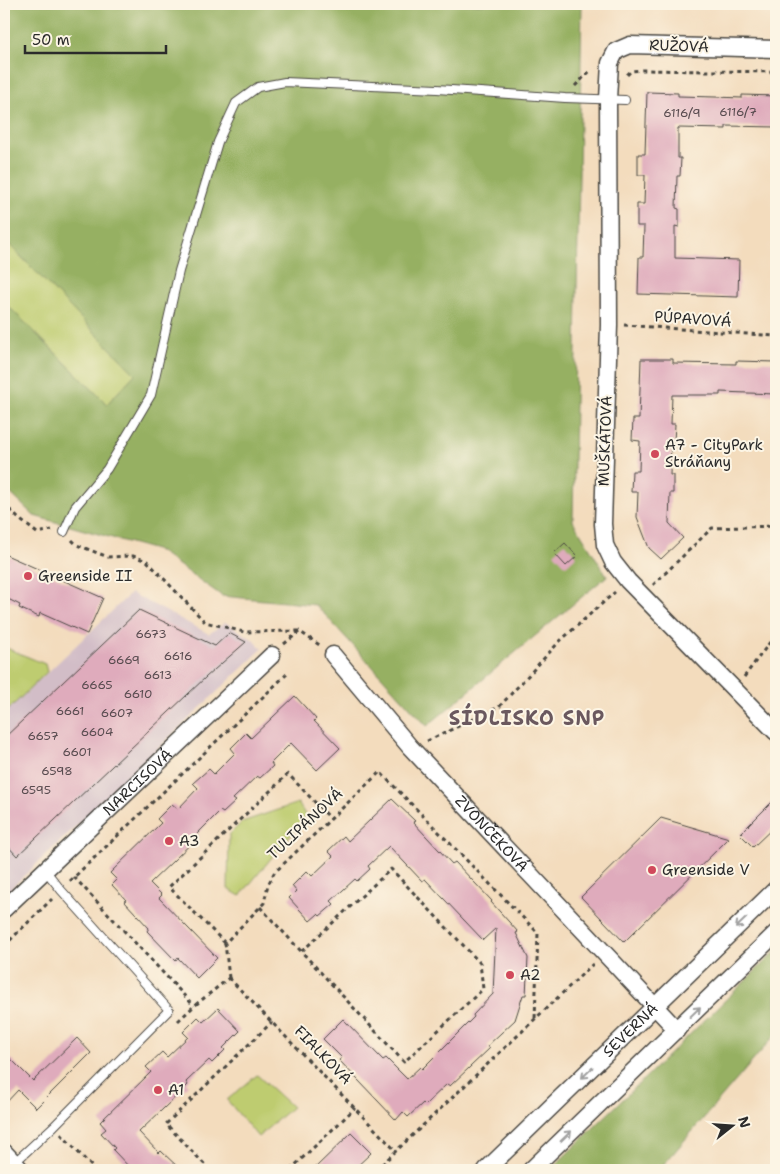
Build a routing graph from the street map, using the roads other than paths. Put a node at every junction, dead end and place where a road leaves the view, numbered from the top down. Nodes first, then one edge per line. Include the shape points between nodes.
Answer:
1 (776, 49) edge
2 (608, 82) joint
3 (608, 100) junction
4 (625, 100) road end
5 (64, 532) road end
6 (272, 655) dead end
7 (334, 655) road end
8 (776, 732) edge
9 (44, 870) junction
10 (776, 889) edge
11 (4, 910) edge
12 (776, 933) edge
13 (655, 1007) junction
14 (677, 1030) junction
15 (13, 1162) edge
16 (486, 1170) edge
17 (530, 1170) edge

1 - 2 street, RUŽOVÁ via 630,45 616,51 610,63
2 - 3 street, MUŠKÁTOVÁ
3 - 4 lane
3 - 5 lane via 285,82 258,87 236,103 218,142 178,271 152,395 107,469 75,507
3 - 8 street, MUŠKÁTOVÁ via 609,325 605,545 628,581
6 - 9 street, NARCISOVÁ
7 - 13 street, ZVONČEKOVÁ via 410,747
9 - 11 street, NARCISOVÁ
9 - 15 lane via 169,1010 54,1126
10 -> 13 street, SEVERNÁ
14 -> 12 street, SEVERNÁ
13 - 14 street, ZVONČEKOVÁ
13 -> 16 street, SEVERNÁ
17 -> 14 street, SEVERNÁ

